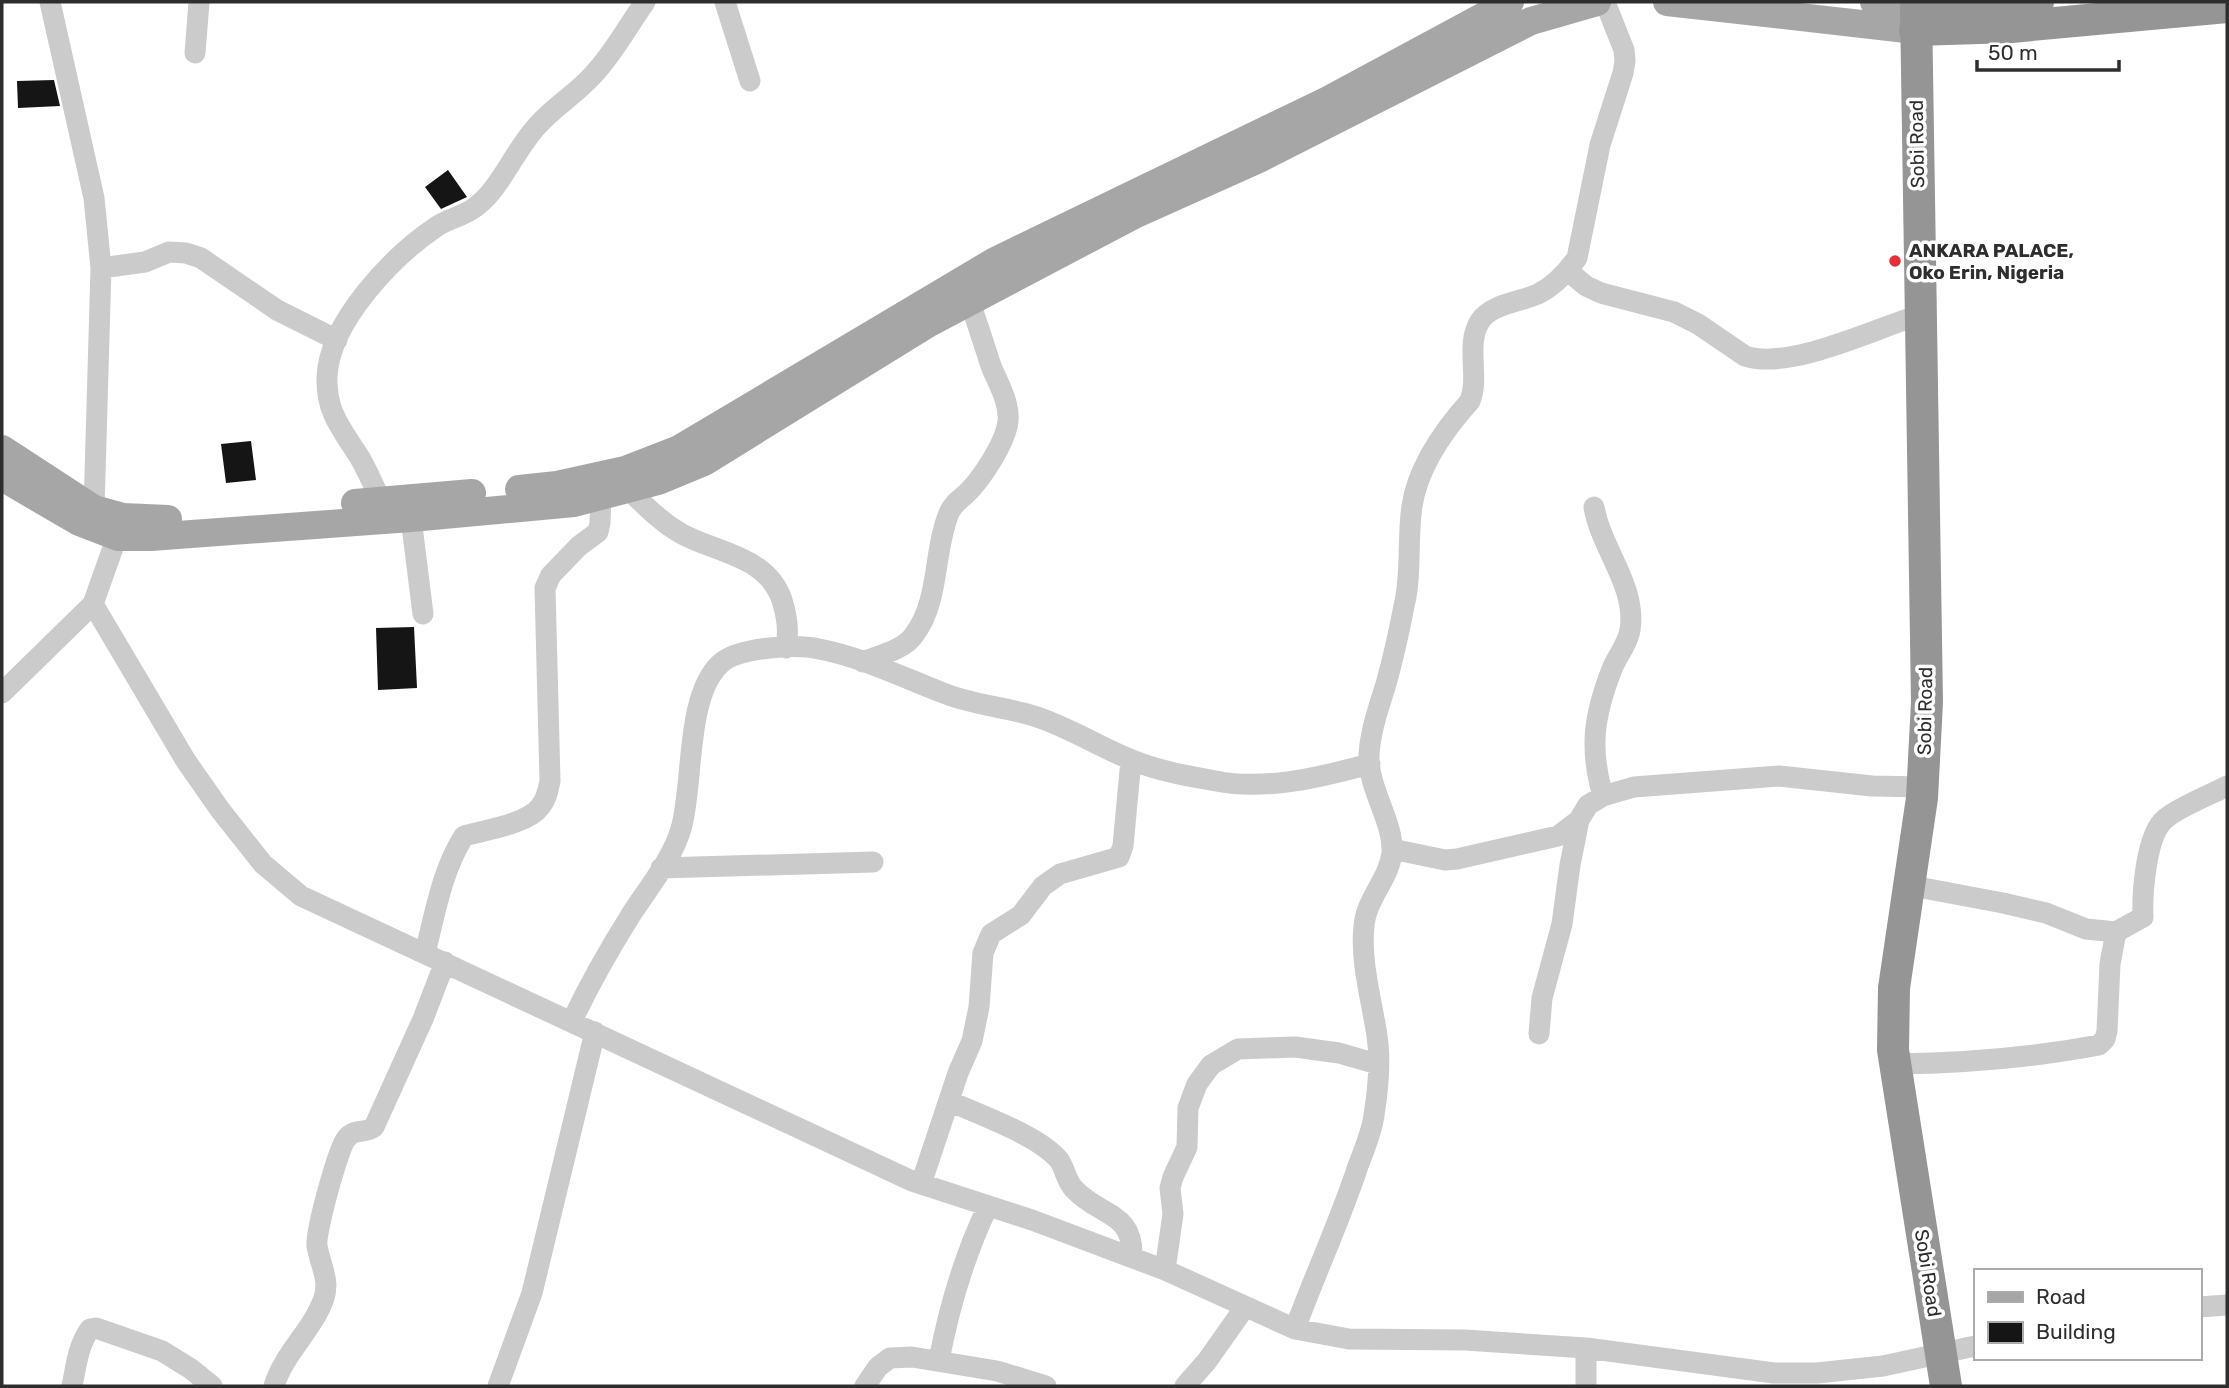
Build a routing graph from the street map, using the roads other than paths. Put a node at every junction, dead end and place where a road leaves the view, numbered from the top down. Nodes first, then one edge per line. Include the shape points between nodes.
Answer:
1 (50, 2) edge
2 (200, 2) edge
3 (645, 2) edge
4 (725, 2) edge
5 (1510, 2) edge
6 (1597, 2) edge
7 (1605, 2) edge
8 (1667, 2) edge
9 (1675, 2) edge
10 (1874, 2) edge
11 (2038, 2) edge
12 (2227, 7) edge
13 (1915, 18) junction
14 (195, 53) dead end
15 (750, 82) dead end
16 (101, 268) junction
17 (1568, 271) junction
18 (969, 300) junction
19 (1920, 315) junction
20 (337, 340) junction
21 (2, 449) edge
22 (2, 477) edge
23 (614, 492) junction
24 (381, 501) junction
25 (1594, 507) dead end
26 (94, 509) junction
27 (411, 518) junction
28 (120, 527) junction
29 (93, 604) junction
30 (423, 614) dead end
31 (786, 648) junction
32 (863, 662) junction
33 (2, 693) edge
34 (1131, 760) junction
35 (1370, 764) junction
36 (2227, 786) edge
37 (1923, 787) junction
38 (1603, 796) junction
39 (1579, 820) junction
40 (1392, 849) junction
41 (873, 862) dead end
42 (660, 868) junction
43 (1908, 885) junction
44 (2116, 932) junction
45 (425, 953) junction
46 (445, 962) junction
47 (572, 1021) junction
48 (596, 1032) junction
49 (1539, 1034) dead end
50 (1895, 1063) junction
51 (1377, 1064) junction
52 (949, 1101) junction
53 (921, 1184) junction
54 (988, 1206) junction
55 (1132, 1258) junction
56 (1165, 1270) junction
57 (2227, 1305) edge
58 (1245, 1307) junction
59 (2201, 1307) edge
60 (1295, 1329) junction
61 (1974, 1346) edge
62 (1586, 1348) junction
63 (1941, 1353) junction
64 (939, 1360) junction
65 (72, 1386) edge
66 (212, 1386) edge
67 (274, 1386) edge
68 (498, 1386) edge
69 (865, 1386) edge
70 (1046, 1386) edge
71 (1185, 1386) edge
72 (1586, 1386) edge
73 (1946, 1386) edge

1 - 16 street via 94,198
2 - 14 street
3 - 20 street via 594,74 538,124 479,205 413,243 380,276
4 - 15 street
5 - 24 main road via 1328,100 995,261 679,449 625,470 557,485
6 - 18 main road via 1531,21
7 - 17 street via 1625,61 1600,145 1577,258
8 - 9 main road
9 - 13 main road
10 - 13 main road
11 - 13 highway
12 - 13 highway via 2011,27
13 - 19 highway, Sobi Road
16 - 20 street via 186,253 201,258 277,310
16 - 26 street
17 - 19 street via 1601,293 1674,312 1752,358 1844,344
17 - 35 street via 1539,294 1486,314 1479,322 1470,401 1429,456 1417,484 1405,604 1372,730
18 - 23 main road via 704,462
18 - 32 street via 1006,402 1008,425 992,461 948,514 923,622 912,639
19 - 37 highway, Sobi Road via 1927,702
20 - 24 street via 327,377 333,417 360,457
21 - 26 main road
22 - 28 main road via 79,522
23 - 27 main road via 574,503
23 - 31 street via 683,534 763,570 778,588 786,614
23 - 45 street via 598,532 551,575 545,588 550,781 546,797 539,809 523,820 464,836 439,898
24 - 28 main road
25 - 38 street via 1597,526 1622,580 1631,620 1599,705 1593,738
26 - 28 main road
27 - 28 main road via 151,537
27 - 30 street
28 - 29 street
29 - 33 street
29 - 45 street via 186,761 263,864 301,896
31 - 32 street via 817,648
31 - 42 street via 727,659 709,680 701,697 681,831
32 - 34 street via 957,698 1034,716
34 - 35 street via 1218,782 1258,785
34 - 52 street via 1119,858 1060,874 1043,886 1021,915 986,942 972,1041
35 - 40 street
36 - 44 street via 2164,819 2150,850 2143,917
37 - 38 street via 1779,776 1634,788
37 - 43 highway, Sobi Road
38 - 39 street via 1588,805
39 - 40 street via 1558,836 1457,859
39 - 49 street via 1562,924 1542,998
40 - 51 street via 1391,862 1368,905 1363,925
41 - 42 street
42 - 47 street via 601,961
43 - 44 street via 2046,913 2086,929
43 - 50 highway, Sobi Road via 1894,988
44 - 50 street via 2107,1031 2099,1045 1984,1061
45 - 46 street
46 - 47 street
46 - 67 street via 381,1115 370,1130 352,1133 344,1140 316,1244 325,1272 325,1294
47 - 48 street
48 - 53 street
48 - 68 street via 533,1293
50 - 63 highway, Sobi Road
51 - 56 street via 1295,1047 1238,1049 1211,1065 1188,1108 1187,1147 1170,1188 1173,1214
51 - 60 street via 1374,1119
52 - 53 street
52 - 55 street via 1051,1152 1073,1188 1124,1224 1131,1235
53 - 54 street
54 - 55 street
54 - 64 street via 974,1235
55 - 56 street
56 - 58 street
57 - 59 street
58 - 60 street
58 - 71 street
60 - 62 street via 1349,1339
61 - 63 street
62 - 63 street via 1785,1373 1883,1366
62 - 72 street
63 - 73 highway, Sobi Road
64 - 69 street via 890,1358
64 - 70 street
65 - 66 street via 86,1334 96,1328 162,1350

